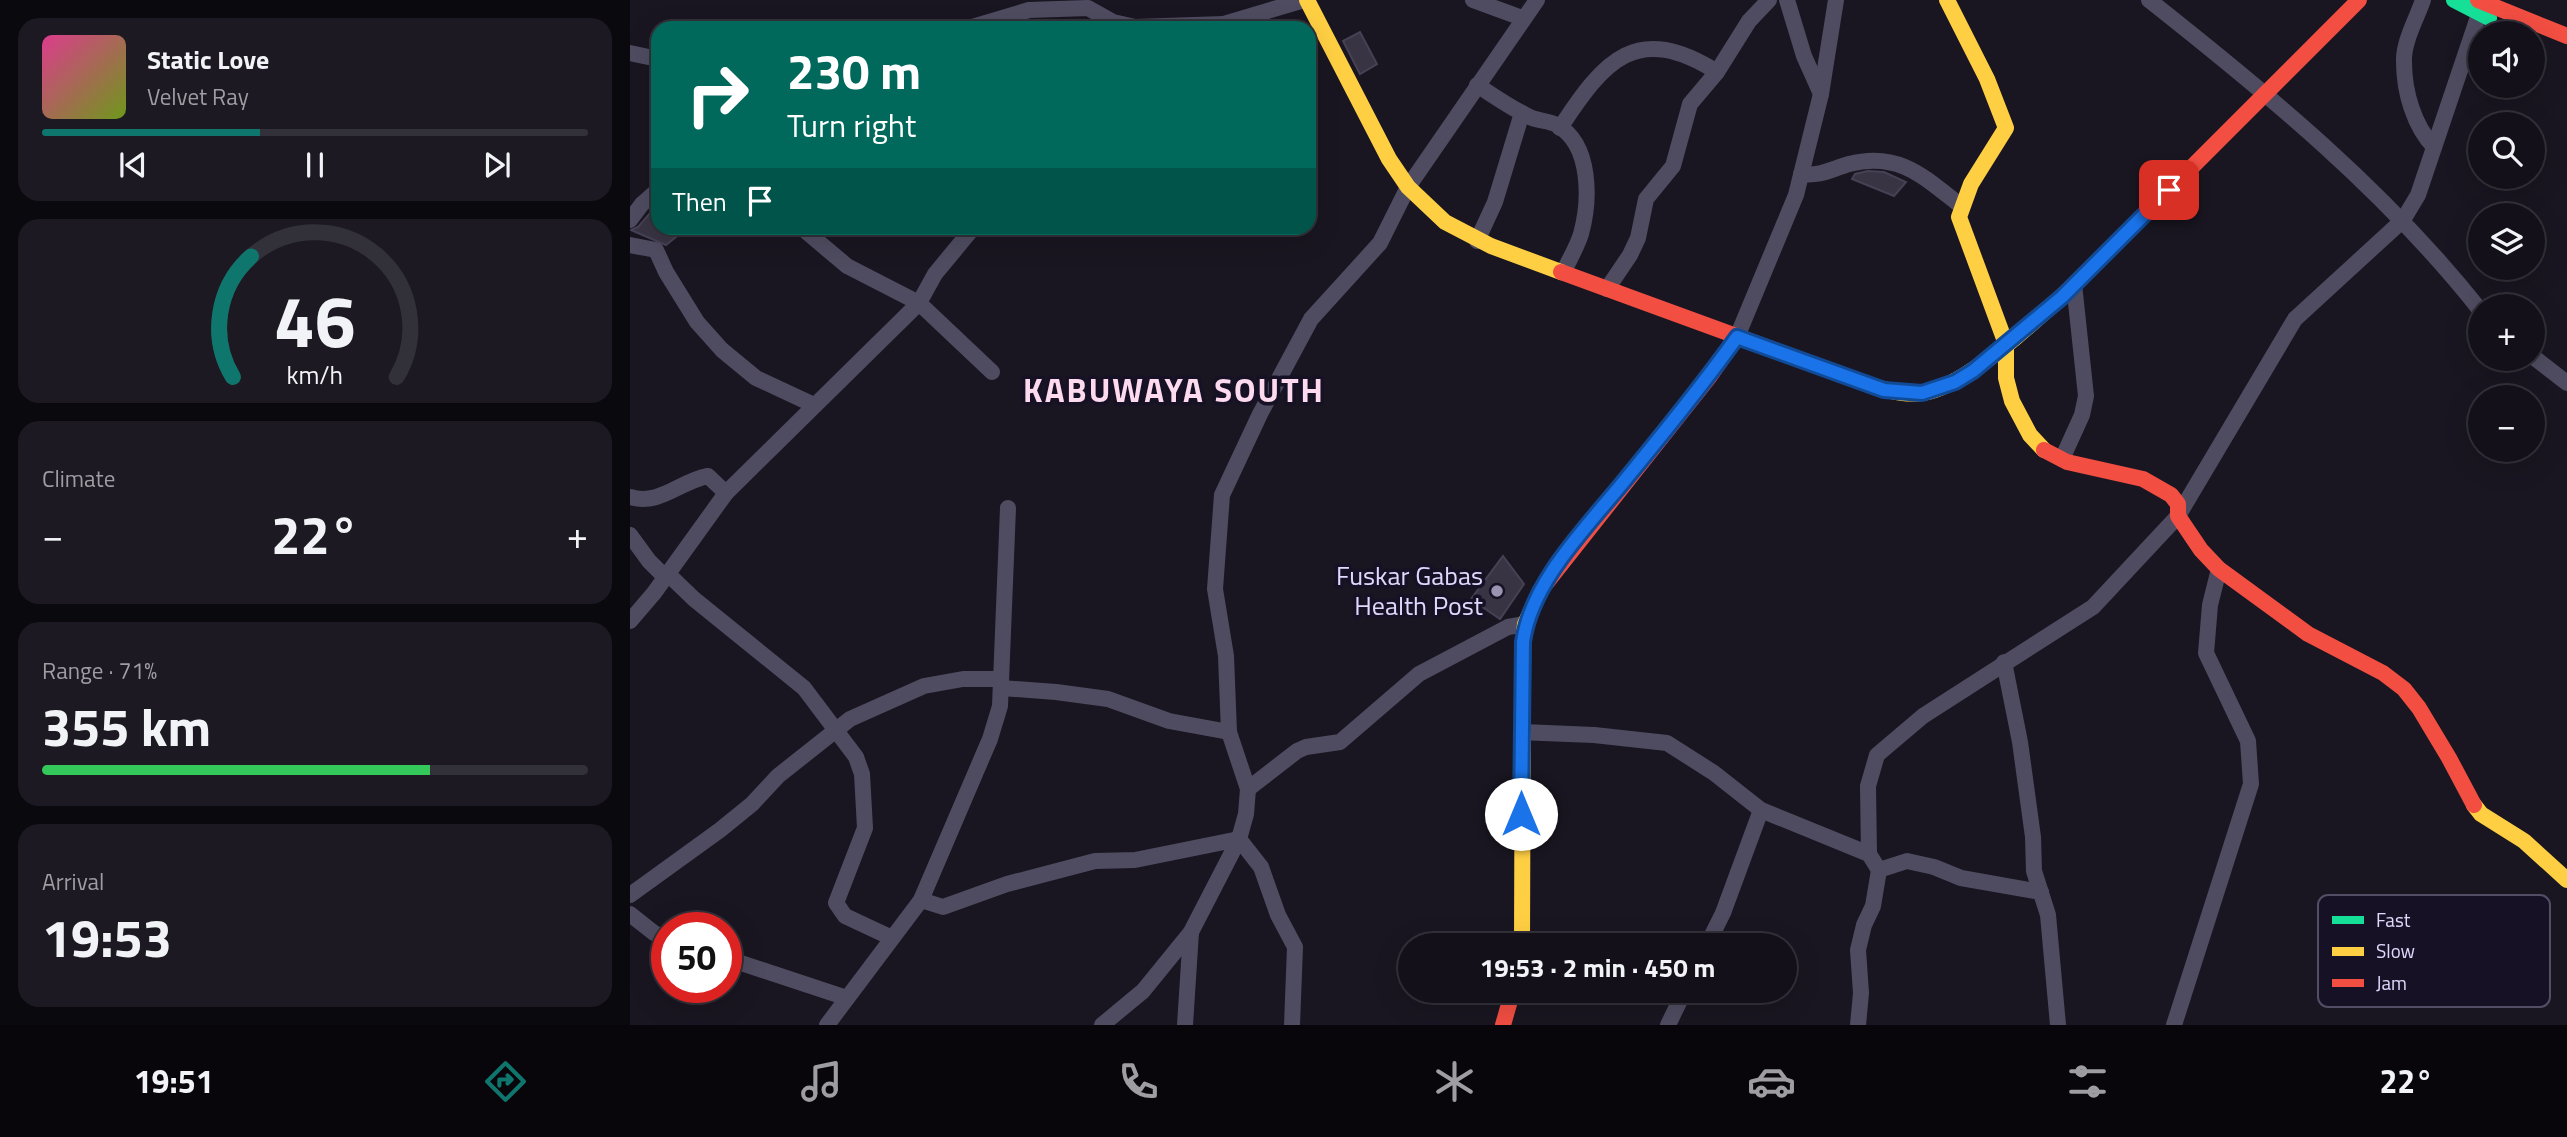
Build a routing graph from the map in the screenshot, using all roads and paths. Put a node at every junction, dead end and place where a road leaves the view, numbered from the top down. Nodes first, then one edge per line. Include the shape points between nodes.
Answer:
1 (1015, 0) edge
2 (1305, 0) edge
3 (1473, 0) edge
4 (1536, 0) edge
5 (1769, 0) edge
6 (1787, 0) edge
7 (1836, 0) edge
8 (1947, 0) edge
9 (2149, 0) edge
10 (2359, 0) edge
11 (2423, 0) edge
12 (2454, 0) edge
13 (1088, 4) edge
14 (2479, 7) edge
15 (1030, 10) junction
16 (1522, 18) junction
17 (993, 21) edge
18 (1112, 21) edge
19 (1238, 21) edge
20 (2505, 21) edge
21 (2567, 36) edge
22 (2545, 40) edge
23 (2567, 49) edge
24 (630, 53) edge
25 (651, 58) edge
26 (1717, 72) junction
27 (1476, 85) junction
28 (1821, 94) junction
29 (2264, 94) junction
30 (1522, 113) junction
31 (1560, 128) junction
32 (2434, 148) junction
33 (1801, 174) junction
34 (1408, 187) junction
35 (651, 196) edge
36 (1961, 206) junction
37 (630, 220) edge
38 (2403, 220) junction
39 (810, 235) edge
40 (967, 235) edge
41 (1477, 240) junction
42 (630, 246) edge
43 (1563, 273) junction
44 (2074, 284) junction
45 (1606, 289) junction
46 (2468, 296) edge
47 (919, 303) junction
48 (1737, 337) junction
49 (2006, 344) junction
50 (2545, 366) edge
51 (992, 372) dead end
52 (2567, 383) edge
53 (814, 405) junction
54 (2062, 459) junction
55 (726, 493) junction
56 (630, 497) edge
57 (1008, 508) dead end
58 (2178, 516) junction
59 (630, 535) edge
60 (2219, 569) junction
61 (666, 576) junction
62 (630, 621) edge
63 (1525, 624) junction
64 (2004, 662) junction
65 (1001, 684) junction
66 (837, 730) junction
67 (1229, 732) junction
68 (1521, 732) junction
69 (1248, 789) junction
70 (1761, 810) junction
71 (1239, 839) junction
72 (1869, 854) junction
73 (1879, 870) junction
74 (2567, 880) edge
75 (2041, 892) junction
76 (630, 895) edge
77 (922, 900) junction
78 (630, 914) edge
79 (651, 931) edge
80 (1191, 932) junction
81 (1522, 933) edge
82 (1713, 933) edge
83 (892, 939) junction
84 (742, 963) edge
85 (847, 998) junction
86 (1509, 1003) edge
87 (1679, 1003) edge
88 (827, 1025) edge
89 (1102, 1025) edge
90 (1185, 1025) edge
91 (1292, 1025) edge
92 (1503, 1025) edge
93 (1668, 1025) edge
94 (1858, 1025) edge
95 (2058, 1025) edge
96 (2174, 1025) edge

1 - 15 street
2 - 19 street
2 - 34 main road
3 - 16 street
4 - 16 street
5 - 26 street via 1749,21
6 - 28 street
7 - 28 street
8 - 36 main road via 1979,60 2007,128
9 - 29 street
10 - 29 main road
11 - 32 street via 2403,61 2414,118
12 - 14 main road
13 - 15 street
13 - 18 street
14 - 20 main road
14 - 21 main road
14 - 32 street
15 - 17 street
16 - 27 street
22 - 23 main road
24 - 25 street
26 - 31 street via 1681,51 1635,49 1601,71
26 - 45 street via 1690,104 1673,166 1646,199 1638,238
27 - 30 street
27 - 34 street
28 - 33 street
29 - 38 street
29 - 44 main road
30 - 31 street
30 - 41 street via 1495,202
31 - 43 street via 1579,152 1586,179 1580,236
32 - 38 street via 2418,195
33 - 36 street via 1819,176 1873,159 1900,163
33 - 48 street
34 - 41 main road via 1436,214
34 - 67 street via 1380,243 1311,319 1222,495 1215,589 1226,656
35 - 37 street
36 - 49 main road via 1959,216
38 - 46 street
38 - 58 street via 2295,320
39 - 47 street via 848,266
40 - 47 street
41 - 43 main road
42 - 53 street via 654,248 697,322 744,369
43 - 45 main road
44 - 49 main road
44 - 54 street via 2085,396 2082,415
45 - 48 main road
47 - 51 street
47 - 53 street
48 - 49 main road via 1906,394 1955,382
48 - 63 main road via 1543,584
49 - 54 main road via 2006,378 2020,420 2047,453
50 - 52 street
53 - 55 street
54 - 58 main road via 2143,479 2171,495 2178,504
55 - 56 street via 708,476 664,496
55 - 61 street
57 - 65 street
58 - 60 main road
58 - 64 street via 2093,607
59 - 61 street
60 - 74 main road via 2308,634 2404,689 2481,814 2524,841
60 - 96 street via 2206,653 2248,741 2251,784
61 - 62 street
61 - 66 street via 804,688
63 - 68 main road
63 - 69 street via 1508,627 1419,674 1340,742 1297,751
64 - 72 street via 1923,716 1877,755 1866,805
64 - 75 street via 2020,742 2034,871
65 - 66 street via 962,679 924,685 850,719
65 - 67 street via 1108,699 1169,721
65 - 77 street via 990,740
66 - 76 street via 720,830
66 - 83 street via 862,774 865,828 836,903 845,916
67 - 69 street
68 - 70 street via 1667,743
68 - 81 main road
69 - 71 street
70 - 72 street
70 - 82 street
71 - 77 street via 1135,860 1068,867 943,907
71 - 80 street
71 - 91 street via 1261,867 1295,947
72 - 73 street
73 - 75 street via 1907,861 1961,878
73 - 94 street via 1858,950
75 - 95 street via 2048,915
77 - 83 street
78 - 79 street
80 - 89 street via 1143,991
80 - 90 street
83 - 85 street
84 - 85 street
85 - 88 street
86 - 92 main road
87 - 93 street

